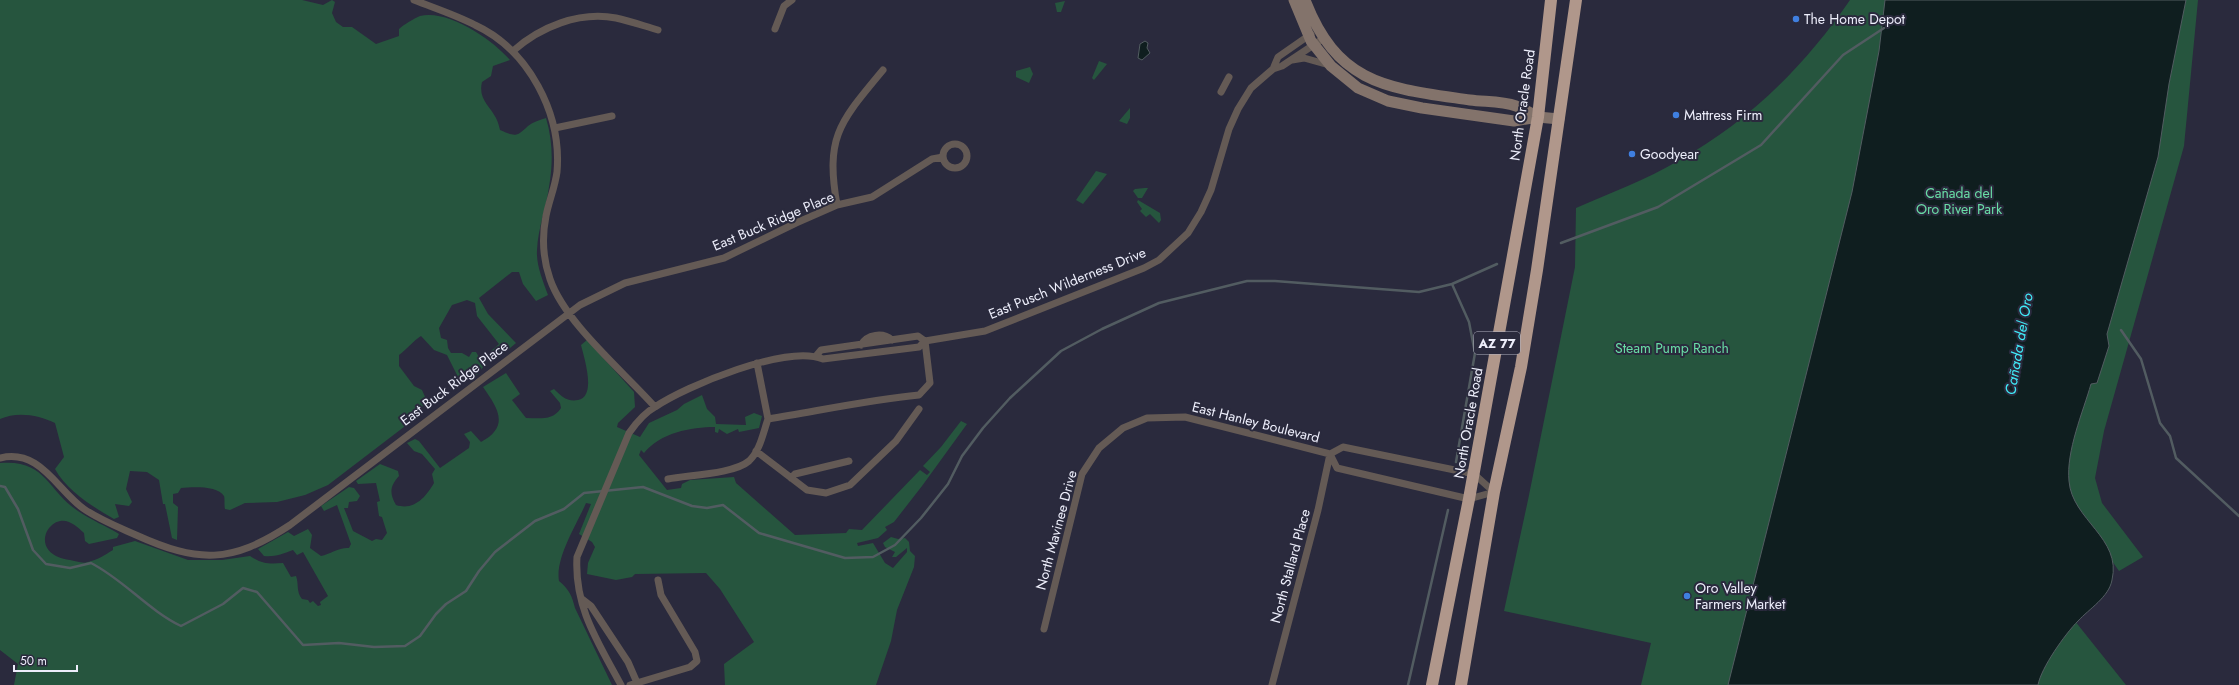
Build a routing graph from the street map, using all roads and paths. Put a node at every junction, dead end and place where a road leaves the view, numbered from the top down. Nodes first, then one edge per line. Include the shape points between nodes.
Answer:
1 (414, 0) edge
2 (792, 0) edge
3 (1294, 0) edge
4 (1305, 0) edge
5 (1551, 0) edge
6 (1576, 0) edge
7 (775, 29) dead end
8 (658, 30) dead end
9 (1316, 37) junction
10 (513, 51) junction
11 (1290, 60) junction
12 (1331, 66) junction
13 (1273, 68) junction
14 (883, 70) dead end
15 (1229, 78) dead end
16 (1221, 92) dead end
17 (612, 116) dead end
18 (1538, 117) junction
19 (1559, 119) junction
20 (555, 128) junction
21 (943, 157) dead end
22 (837, 205) junction
23 (569, 313) junction
24 (925, 341) junction
25 (816, 356) junction
26 (757, 363) junction
27 (654, 407) junction
28 (919, 409) dead end
29 (768, 419) junction
30 (1123, 428) joint
31 (756, 451) junction
32 (1330, 454) junction
33 (0, 458) edge
34 (849, 461) dead end
35 (1474, 474) junction
36 (668, 478) dead end
37 (791, 478) junction
38 (1494, 492) junction
39 (1470, 499) junction
40 (658, 580) dead end
41 (582, 600) junction
42 (1044, 629) dead end
43 (635, 684) edge
44 (621, 685) edge
45 (1272, 685) edge
46 (1432, 685) edge
47 (1461, 685) edge

1 - 10 street via 476,25
2 - 7 street via 784,6
3 - 9 street
4 - 9 street
5 - 18 highway, North Oracle Road / AZ 77
6 - 19 highway, AZ 77
8 - 10 street via 616,18 575,20 540,31
9 - 11 street, East Pusch Wilderness Drive
9 - 12 street
9 - 13 street, East Pusch Wilderness Drive via 1278,56
9 - 18 street via 1341,60 1364,76 1390,87 1515,106
10 - 20 street via 532,75
11 - 12 street, East Pusch Wilderness Drive via 1304,58
11 - 13 street, East Pusch Wilderness Drive
12 - 18 street via 1358,88 1388,101 1514,121
13 - 24 street, East Pusch Wilderness Drive via 1251,88 1238,109 1201,212 1188,233 1159,260 985,331
14 - 22 street via 847,116 836,138 832,156 832,176
15 - 16 street
17 - 20 street
18 - 19 street
18 - 35 highway, North Oracle Road / AZ 77
19 - 38 highway, AZ 77 via 1521,367
20 - 23 street via 557,172 546,216 544,245 550,279
21 - 22 street, East Buck Ridge Place via 932,159 872,197
22 - 23 street, East Buck Ridge Place via 724,258 625,283
23 - 27 street
23 - 33 street, East Buck Ridge Place via 290,525 274,536 233,553 188,554 160,546 108,523 84,509 39,465 15,457
24 - 25 street, East Pusch Wilderness Drive via 919,347 823,359
24 - 25 street, East Pusch Wilderness Drive via 918,336 822,350
24 - 29 street via 930,383 919,394
25 - 26 street, East Pusch Wilderness Drive
26 - 27 street, East Pusch Wilderness Drive via 707,380
26 - 29 street
27 - 41 street, East Pusch Wilderness Drive via 630,433 583,539 577,557 576,575
28 - 37 street via 896,441 850,486 826,493 807,490
29 - 31 street
30 - 32 street, East Hanley Boulevard via 1147,418 1185,417
30 - 42 street, North Mavinee Drive via 1099,448 1082,474
31 - 36 street via 748,461 730,469
31 - 37 street
32 - 35 street, East Hanley Boulevard via 1343,447
32 - 39 street via 1337,468
32 - 45 street, North Stallard Place
34 - 37 street via 795,474
35 - 38 street
35 - 39 highway, North Oracle Road / AZ 77
38 - 39 street
38 - 47 highway, AZ 77
39 - 46 highway, North Oracle Road / AZ 77
40 - 43 street via 661,595 695,652 697,661 690,667
41 - 43 street via 591,606 628,662
41 - 44 street, East Pusch Wilderness Drive via 583,610

